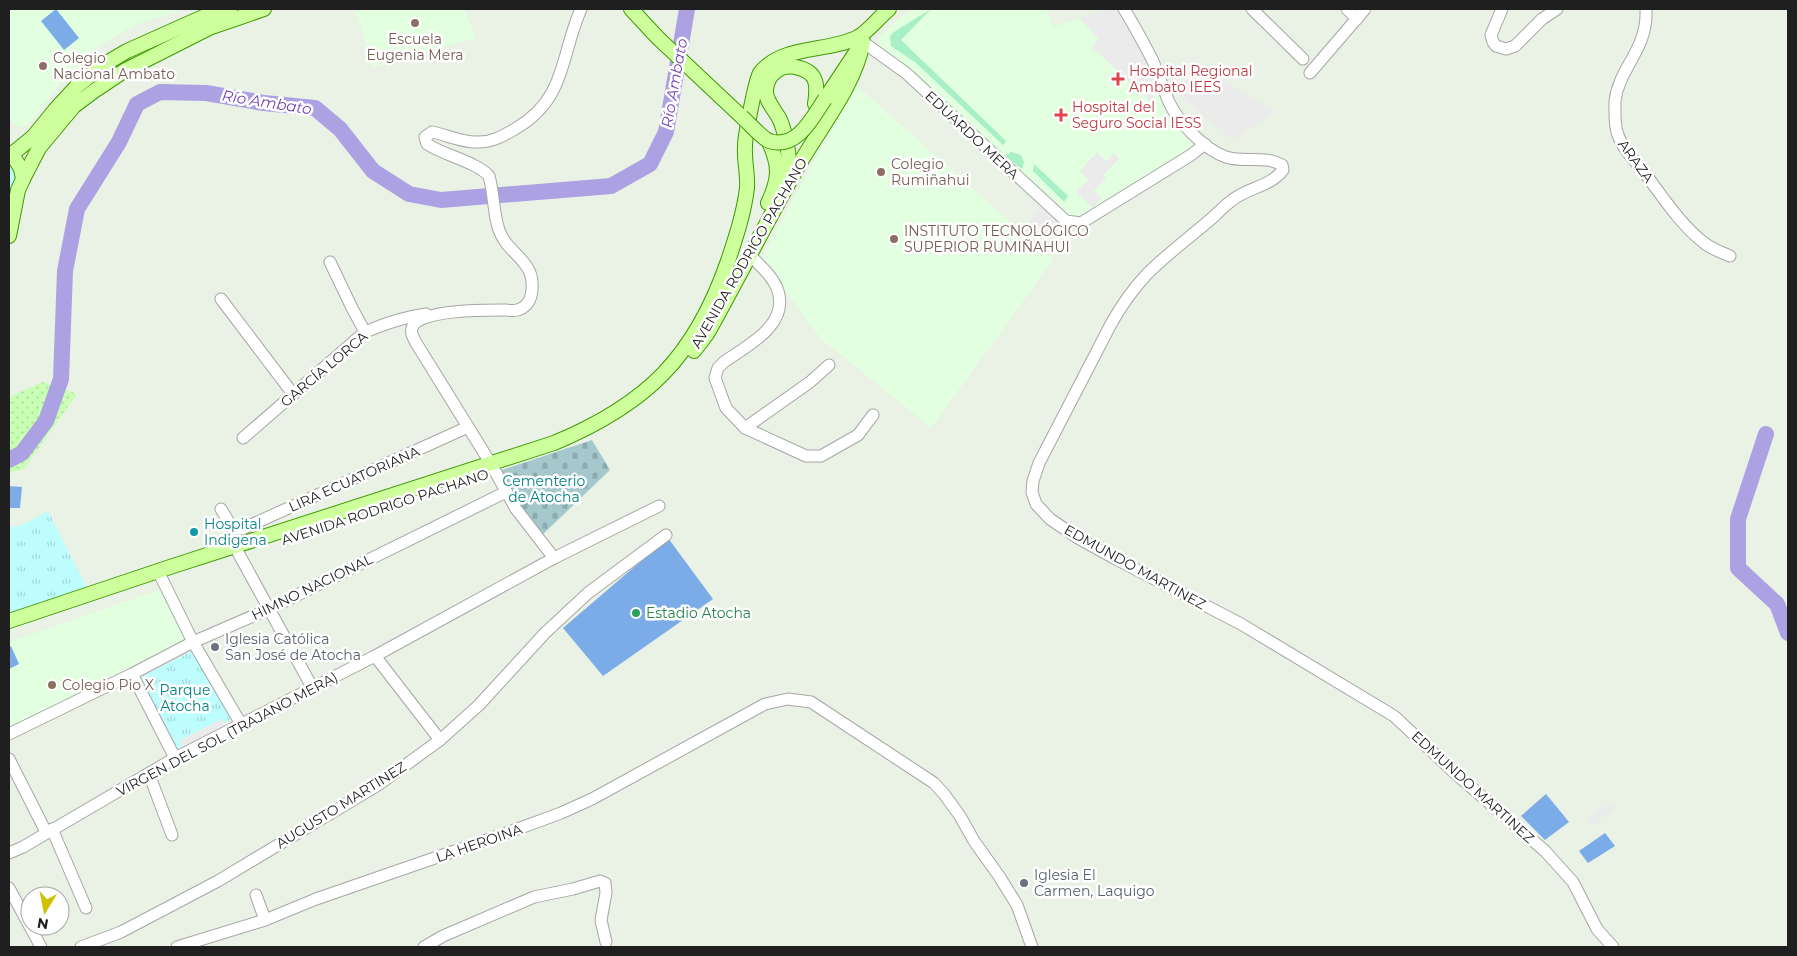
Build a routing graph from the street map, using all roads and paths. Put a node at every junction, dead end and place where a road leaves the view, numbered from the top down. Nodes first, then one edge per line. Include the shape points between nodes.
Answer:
1 (230, 9) edge
2 (264, 9) edge
3 (581, 9) edge
4 (631, 9) edge
5 (889, 9) edge
6 (899, 9) edge
7 (1124, 9) edge
8 (1252, 9) edge
9 (1347, 9) edge
10 (1366, 9) edge
11 (1502, 9) edge
12 (1557, 9) edge
13 (1646, 9) edge
14 (204, 18) edge
15 (1357, 19) junction
16 (861, 39) junction
17 (1303, 59) dead end
18 (1310, 73) dead end
19 (820, 102) junction
20 (742, 117) junction
21 (768, 140) junction
22 (1205, 144) junction
23 (10, 154) edge
24 (17, 188) edge
25 (784, 190) junction
26 (9, 236) edge
27 (750, 255) junction
28 (1730, 256) dead end
29 (330, 262) dead end
30 (720, 284) junction
31 (221, 299) dead end
32 (443, 312) junction
33 (365, 332) junction
34 (829, 365) dead end
35 (293, 394) junction
36 (872, 415) dead end
37 (468, 427) junction
38 (745, 428) junction
39 (243, 438) dead end
40 (493, 468) junction
41 (506, 492) junction
42 (659, 506) dead end
43 (221, 509) dead end
44 (666, 535) dead end
45 (237, 550) junction
46 (554, 558) junction
47 (159, 574) junction
48 (270, 609) junction
49 (9, 621) edge
50 (9, 631) edge
51 (193, 642) junction
52 (375, 656) junction
53 (132, 674) junction
54 (312, 687) junction
55 (241, 724) junction
56 (9, 734) edge
57 (440, 740) junction
58 (175, 758) junction
59 (9, 759) edge
60 (149, 774) junction
61 (49, 830) junction
62 (172, 836) dead end
63 (9, 852) edge
64 (9, 888) edge
65 (256, 895) dead end
66 (86, 908) dead end
67 (265, 920) junction
68 (606, 942) dead end
69 (41, 947) edge
70 (81, 947) edge
71 (177, 947) edge
72 (424, 947) edge
73 (1032, 947) edge
74 (1612, 947) edge

1 - 14 main road
2 - 14 main road
3 - 32 street via 558,83 539,112 493,140 461,140 432,132 425,137 433,148 486,172 502,237 528,268 532,283 531,297 526,305 514,311
4 - 20 main road
5 - 16 main road
6 - 16 main road
7 - 22 street, EDMUNDO MARTINEZ via 1151,58 1169,103 1188,129
8 - 17 street
9 - 15 street
10 - 15 street
11 - 12 street via 1491,35 1496,46 1506,50 1515,46
13 - 28 street, ARAZA via 1646,29 1615,101 1617,135 1690,230 1707,245
14 - 23 main road via 127,51 105,64 77,86 33,137
14 - 24 main road via 74,106 39,148
15 - 18 street
16 - 19 main road via 834,72
16 - 22 street, EDUARDO MERA via 906,74 1066,221 1081,223
16 - 25 main road, AVENIDA RODRIGO PACHANO via 860,57 852,77
16 - 30 main road via 784,56 768,64 759,74 744,144 747,187 738,231
19 - 20 main road, bridge via 796,131 784,137 770,136
19 - 21 main road, bridge via 799,134 782,143
19 - 25 main road via 817,82 802,68 777,69 769,78 766,91 779,119 789,162
20 - 21 main road, bridge
21 - 30 main road via 779,171 775,189
22 - 74 street, EDMUNDO MARTINEZ via 1225,157 1276,161 1282,164 1283,170 1272,182 1231,200 1152,269 1124,302 1039,463 1032,492 1036,504 1050,520 1078,538 1241,624 1394,716 1545,850 1573,882 1597,929
23 - 24 main road via 21,169
24 - 26 main road
25 - 27 main road, AVENIDA RODRIGO PACHANO
27 - 38 street via 771,278 778,290 780,305 766,332 724,362 715,378 726,408
27 - 40 main road, AVENIDA RODRIGO PACHANO via 707,334 688,360 645,402 597,432 572,443
29 - 33 street
30 - 40 main road, AVENIDA RODRIGO PACHANO via 692,338 677,359 636,398 597,424
31 - 35 street
32 - 33 street, GARCÍA LORCA via 406,317
32 - 37 street via 415,323 412,333
33 - 35 street, GARCÍA LORCA
34 - 38 street
35 - 39 street, GARCÍA LORCA
36 - 38 street via 858,435 821,456 806,456
37 - 40 street
37 - 43 street, LIRA ECUATORIANA via 242,530 233,529
40 - 41 street
40 - 45 main road, AVENIDA RODRIGO PACHANO
41 - 46 street
41 - 48 street, HIMNO NACIONAL
42 - 46 street, VIRGEN DEL SOL (TRAJANO MERA)
44 - 57 street, AUGUSTO MARTINEZ via 588,593 545,633 479,705
45 - 47 main road, AVENIDA RODRIGO PACHANO
45 - 48 street
46 - 52 street, VIRGEN DEL SOL (TRAJANO MERA)
47 - 49 main road, AVENIDA RODRIGO PACHANO
47 - 50 main road, AVENIDA RODRIGO PACHANO
47 - 51 street
48 - 51 street, HIMNO NACIONAL
48 - 54 street
51 - 53 street, HIMNO NACIONAL
51 - 55 street
52 - 54 street, VIRGEN DEL SOL (TRAJANO MERA)
52 - 57 street
53 - 56 street, HIMNO NACIONAL
53 - 58 street
54 - 55 street, VIRGEN DEL SOL (TRAJANO MERA)
55 - 58 street, VIRGEN DEL SOL (TRAJANO MERA)
57 - 70 street, AUGUSTO MARTINEZ via 378,785 218,881 121,932
58 - 60 street, VIRGEN DEL SOL (TRAJANO MERA)
59 - 61 street
60 - 61 street, VIRGEN DEL SOL (TRAJANO MERA)
60 - 62 street
61 - 63 street, VIRGEN DEL SOL (TRAJANO MERA)
61 - 66 street
64 - 69 street
65 - 67 street
67 - 71 street, LA HEROINA
67 - 73 street, LA HEROINA via 592,800 765,704 788,699 811,702 934,783 960,816 1017,905
68 - 72 street via 600,920 606,892 605,884 600,881 534,897 442,936

